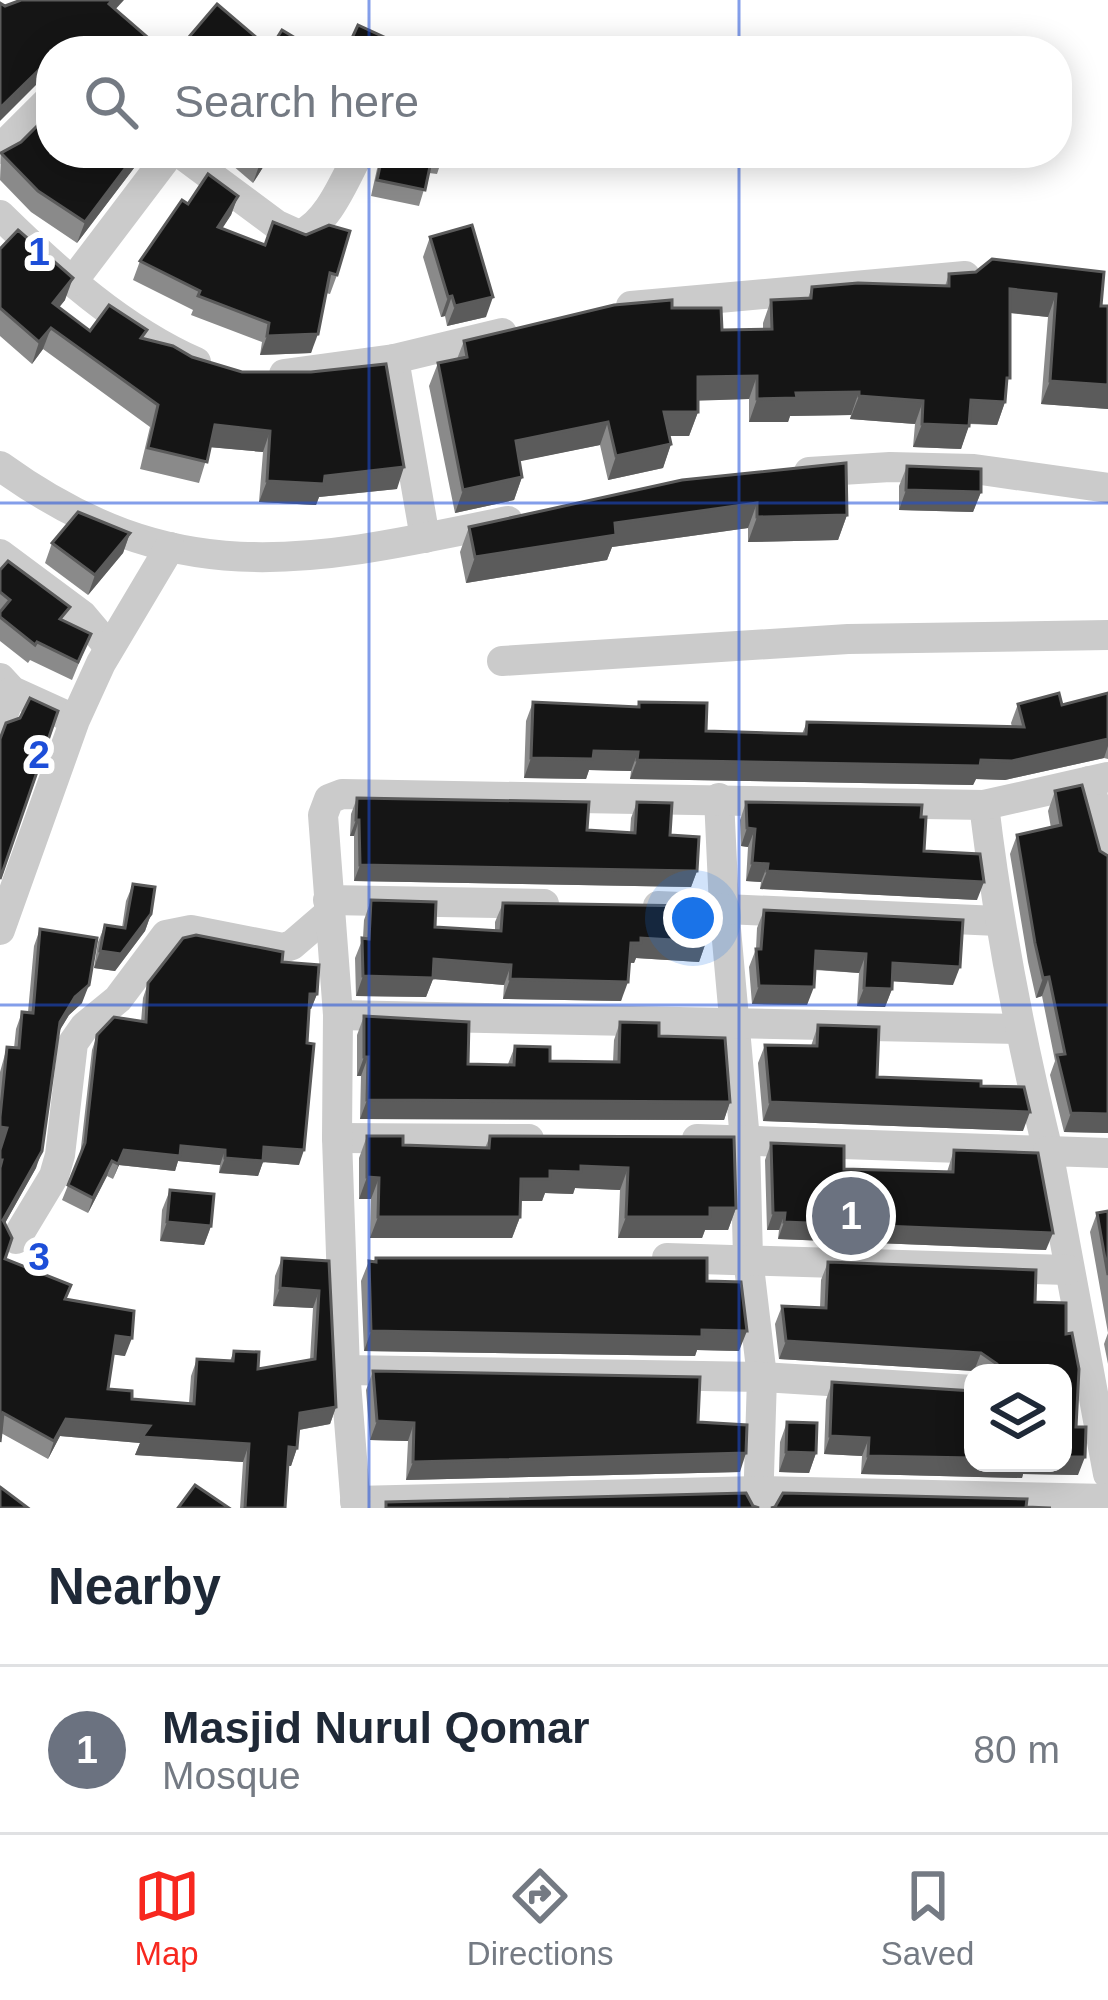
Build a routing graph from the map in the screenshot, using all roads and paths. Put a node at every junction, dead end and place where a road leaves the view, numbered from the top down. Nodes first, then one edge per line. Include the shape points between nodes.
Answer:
1 (36, 113) edge
2 (0, 149) edge
3 (158, 168) edge
4 (200, 168) edge
5 (351, 168) edge
6 (0, 215) edge
7 (965, 276) edge
8 (73, 280) junction
9 (602, 309) edge
10 (532, 326) edge
11 (394, 359) junction
12 (223, 370) edge
13 (260, 374) edge
14 (0, 466) edge
15 (786, 474) edge
16 (1108, 488) edge
17 (540, 514) edge
18 (425, 538) junction
19 (170, 548) junction
20 (0, 554) edge
21 (1108, 634) edge
22 (109, 647) junction
23 (502, 662) dead end
24 (6, 684) edge
25 (75, 720) junction
26 (0, 723) edge
27 (1098, 779) edge
28 (719, 797) junction
29 (984, 805) junction
30 (1108, 858) edge
31 (584, 905) edge
32 (630, 906) edge
33 (328, 907) junction
34 (724, 907) junction
35 (998, 921) junction
36 (0, 930) edge
37 (338, 1015) junction
38 (733, 1025) junction
39 (1018, 1029) junction
40 (337, 1138) junction
41 (564, 1139) edge
42 (677, 1139) edge
43 (745, 1139) junction
44 (1048, 1151) junction
45 (1108, 1153) edge
46 (16, 1239) edge
47 (629, 1258) edge
48 (748, 1258) junction
49 (1068, 1270) junction
50 (345, 1370) junction
51 (762, 1377) junction
52 (964, 1389) edge
53 (1077, 1396) edge
54 (1108, 1474) edge
55 (1108, 1499) edge
56 (758, 1500) edge
57 (355, 1505) edge

1 - 2 street
3 - 8 street
4 - 5 street via 299,235
6 - 8 street
7 - 9 street
8 - 12 street via 129,323
10 - 11 street
11 - 13 street
11 - 18 street
14 - 19 street via 102,526
15 - 16 street via 974,469
17 - 18 street
18 - 19 street via 270,560
19 - 22 street
20 - 22 street via 82,615
21 - 23 street via 848,639
22 - 25 street
24 - 25 street
24 - 26 street
25 - 36 street
27 - 29 street
27 - 30 street
28 - 29 street
28 - 33 street via 342,794 324,806
28 - 34 street
29 - 35 street
31 - 33 street
32 - 34 street
33 - 37 street
33 - 46 street via 283,948 191,930 166,935 73,1043 61,1155
34 - 35 street
34 - 38 street
35 - 39 street
37 - 38 street
37 - 40 street
38 - 39 street
38 - 43 street
39 - 44 street
40 - 41 street
40 - 50 street via 355,1258
42 - 43 street
43 - 44 street
43 - 48 street
44 - 45 street
44 - 49 street
47 - 48 street
48 - 49 street
48 - 51 street
49 - 53 street
50 - 51 street
50 - 57 street
51 - 52 street
51 - 56 street
53 - 54 street
55 - 56 street
56 - 57 street

